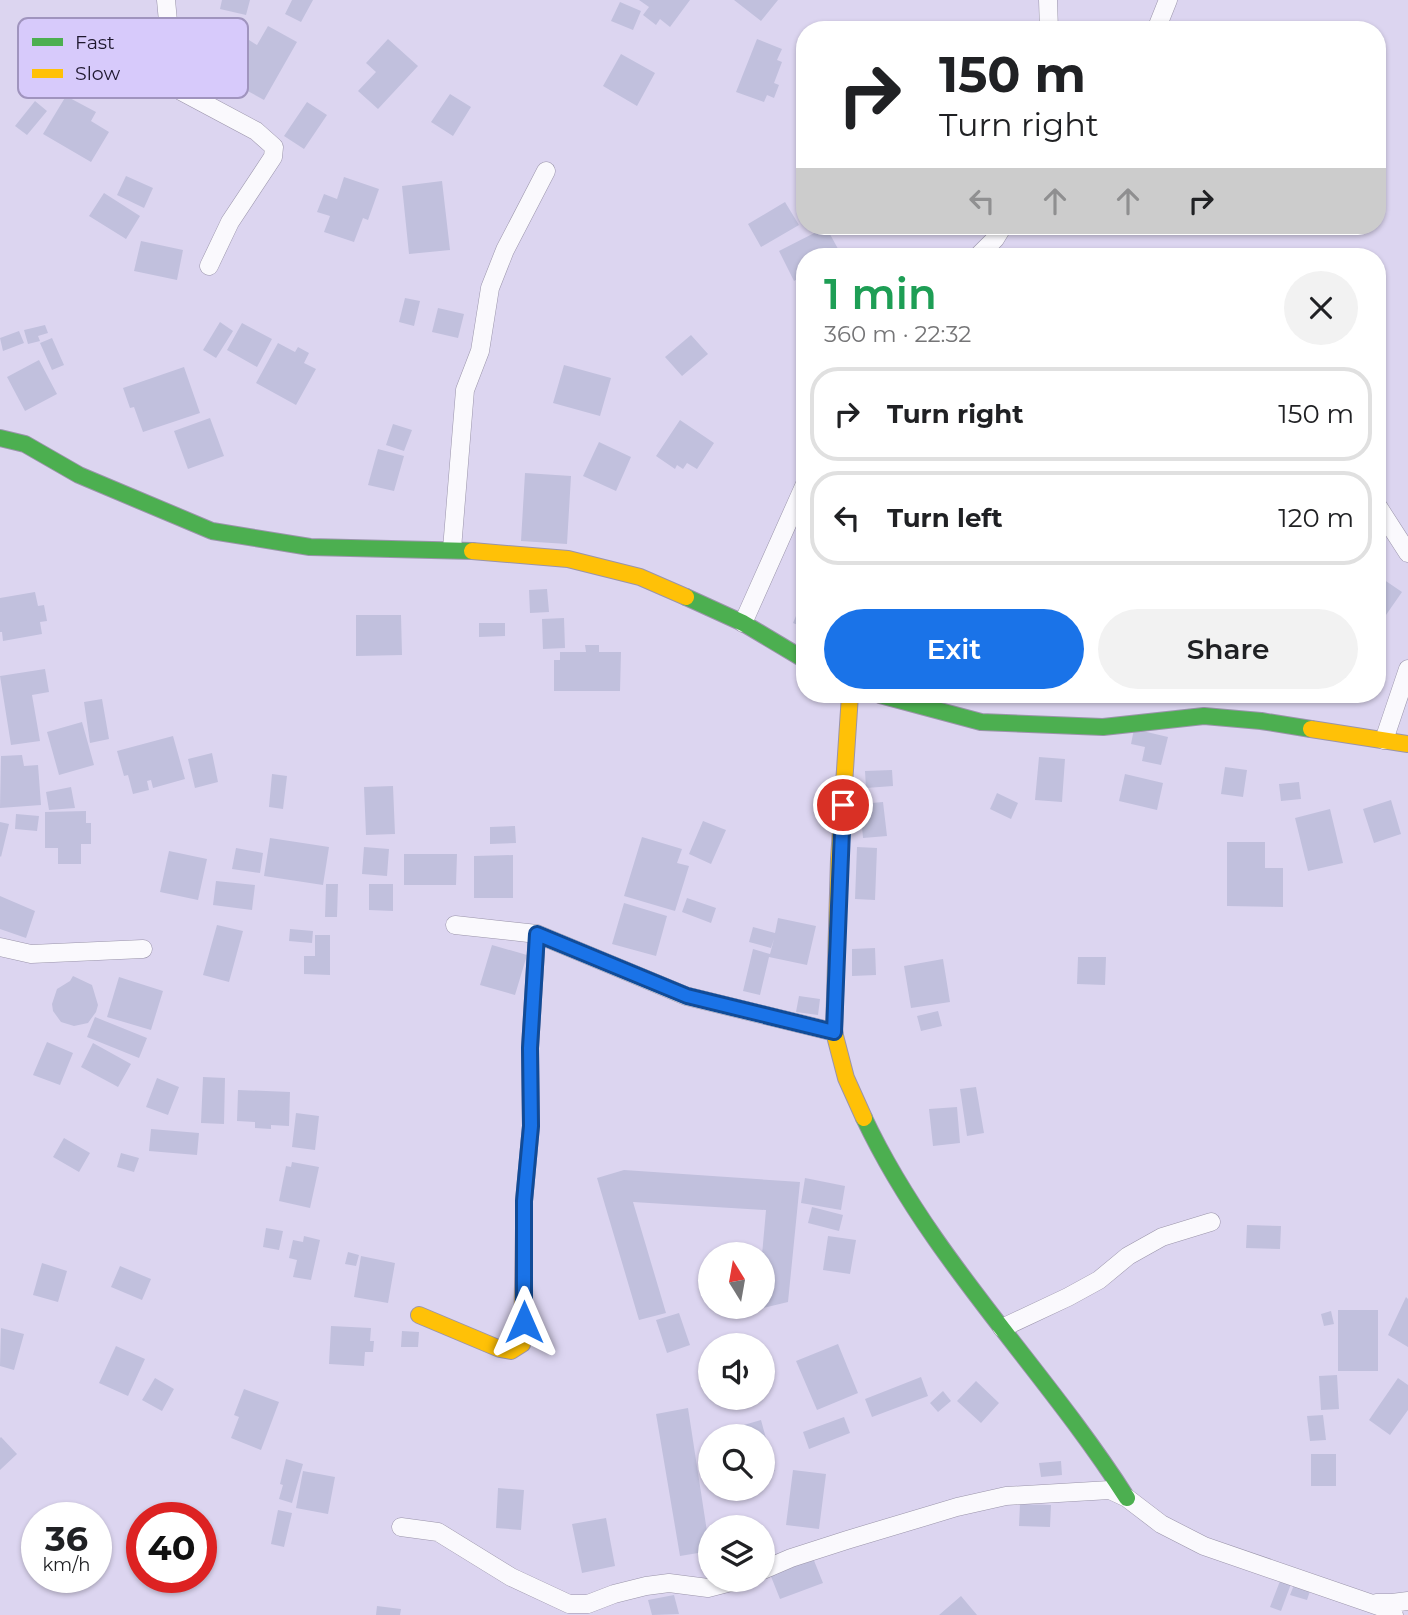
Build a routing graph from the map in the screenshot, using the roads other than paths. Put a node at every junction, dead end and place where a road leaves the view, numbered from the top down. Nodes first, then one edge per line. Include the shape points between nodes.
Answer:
1 (166, 0) edge
2 (1048, 0) edge
3 (1168, 0) edge
4 (168, 18) edge
5 (1049, 21) edge
6 (1160, 21) edge
7 (194, 98) edge
8 (546, 171) dead end
9 (997, 235) edge
10 (986, 248) edge
11 (209, 266) dead end
12 (0, 439) edge
13 (796, 504) edge
14 (1386, 519) edge
15 (452, 549) junction
16 (1408, 553) edge
17 (743, 623) junction
18 (796, 655) edge
19 (1408, 668) edge
20 (849, 703) edge
21 (910, 703) edge
22 (1384, 740) junction
23 (1408, 744) edge
24 (456, 925) dead end
25 (537, 934) junction
26 (0, 947) edge
27 (143, 949) dead end
28 (834, 1032) junction
29 (1211, 1222) dead end
30 (419, 1315) dead end
31 (1002, 1328) junction
32 (1127, 1498) junction
33 (401, 1527) dead end
34 (775, 1565) edge
35 (698, 1587) edge
36 (1408, 1601) edge
37 (1366, 1602) junction
38 (1394, 1615) edge

1 - 4 street
2 - 5 street
3 - 6 street
7 - 11 street via 256,131 274,148 273,158 230,222
8 - 15 street via 490,288 480,351 465,390
9 - 10 street
12 - 15 street via 25,444 79,475 212,531 310,547
13 - 17 street
14 - 16 street
15 - 17 street via 568,559 640,577
17 - 18 street
19 - 22 street
20 - 28 street
21 - 22 street via 981,722 1103,727 1204,716
22 - 23 street
24 - 25 street
25 - 28 street via 687,996
25 - 30 street via 522,1344 511,1351 500,1349
26 - 27 street via 31,954
28 - 31 street via 846,1078 882,1155 925,1226
29 - 31 street via 1162,1237 1099,1280
31 - 32 street via 1097,1451
32 - 34 street via 1110,1490 1006,1496
32 - 37 street via 1161,1524 1205,1546
33 - 35 street via 438,1532 511,1577 569,1604 588,1604 646,1586
36 - 37 street
37 - 38 street

